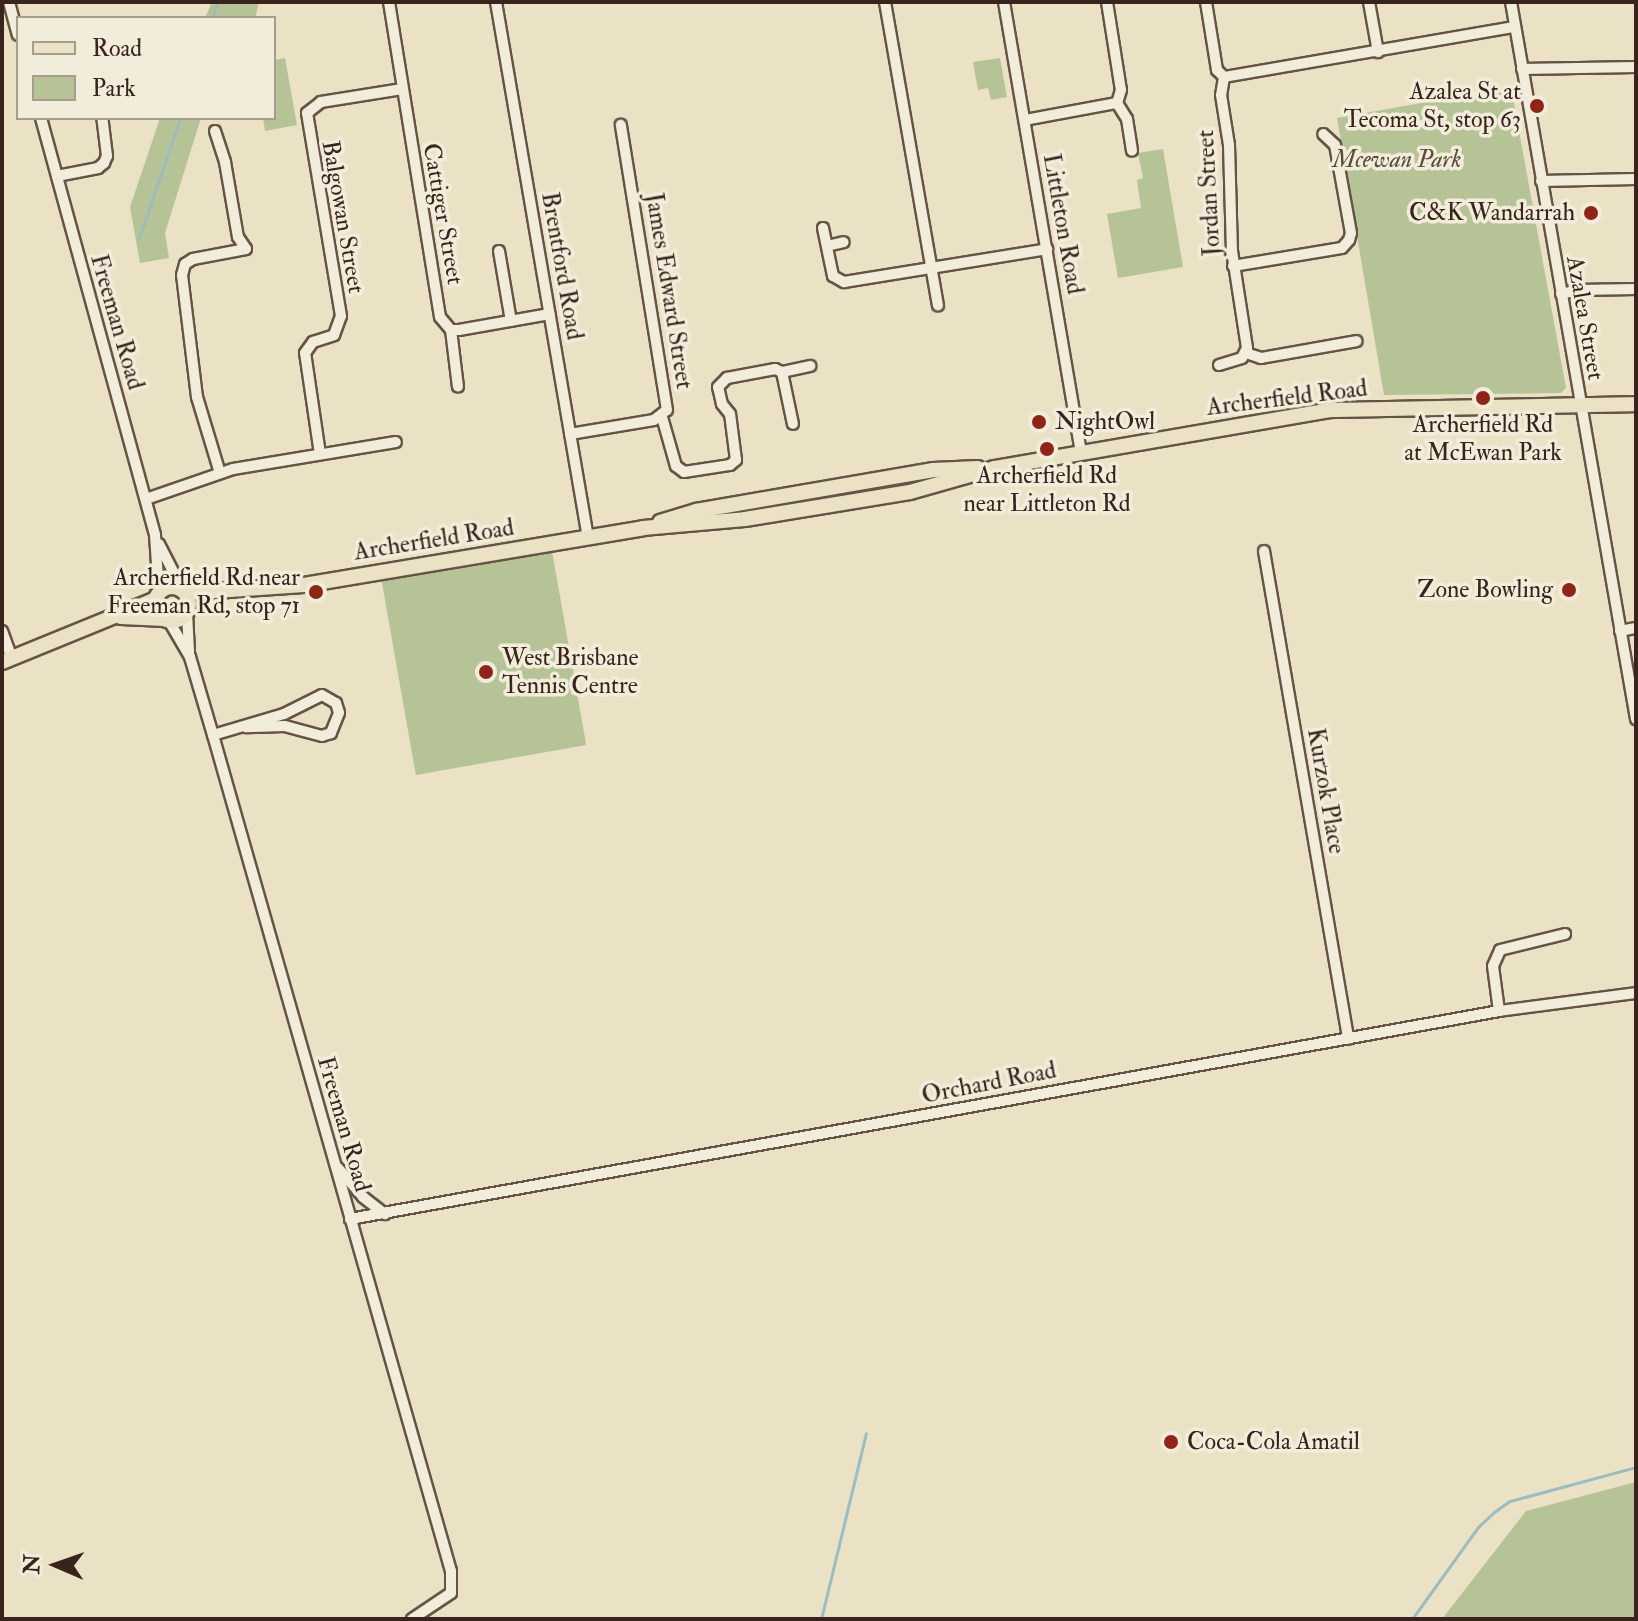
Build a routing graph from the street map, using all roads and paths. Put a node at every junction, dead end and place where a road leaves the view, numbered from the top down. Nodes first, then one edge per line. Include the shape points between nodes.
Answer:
1 (9, 2) edge
2 (389, 2) edge
3 (496, 2) edge
4 (885, 2) edge
5 (1004, 2) edge
6 (1107, 2) edge
7 (1206, 2) edge
8 (1369, 2) edge
9 (1511, 2) edge
10 (1514, 27) junction
11 (16, 28) edge
12 (1378, 52) junction
13 (1636, 67) edge
14 (1522, 69) junction
15 (1224, 77) junction
16 (402, 89) junction
17 (1117, 103) junction
18 (42, 120) edge
19 (102, 120) edge
20 (1025, 120) junction
21 (621, 125) dead end
22 (215, 131) dead end
23 (1323, 134) dead end
24 (1132, 151) dead end
25 (57, 176) junction
26 (1636, 179) edge
27 (1541, 181) junction
28 (823, 228) dead end
29 (844, 242) dead end
30 (827, 246) junction
31 (1047, 249) junction
32 (499, 251) dead end
33 (1233, 266) junction
34 (932, 268) junction
35 (1636, 289) edge
36 (1561, 294) junction
37 (938, 305) dead end
38 (550, 314) junction
39 (511, 321) junction
40 (451, 330) junction
41 (1357, 341) dead end
42 (1246, 353) junction
43 (1219, 365) dead end
44 (810, 366) dead end
45 (782, 372) junction
46 (458, 387) dead end
47 (1636, 404) edge
48 (1580, 405) junction
49 (662, 417) junction
50 (793, 424) dead end
51 (570, 434) junction
52 (396, 442) dead end
53 (1081, 452) junction
54 (320, 454) junction
55 (220, 473) junction
56 (146, 499) junction
57 (155, 535) junction
58 (588, 538) junction
59 (1264, 551) dead end
60 (184, 591) junction
61 (232, 592) junction
62 (157, 596) junction
63 (188, 611) junction
64 (116, 617) junction
65 (167, 620) junction
66 (1636, 628) edge
67 (2, 631) edge
68 (1620, 631) junction
69 (190, 657) junction
70 (7, 660) edge
71 (1636, 719) edge
72 (246, 727) junction
73 (213, 735) junction
74 (1565, 934) dead end
75 (1636, 993) edge
76 (1499, 1011) junction
77 (1348, 1039) junction
78 (336, 1166) junction
79 (385, 1214) junction
80 (350, 1219) junction
81 (412, 1619) edge

1 - 11 street
2 - 16 street, Cattiger Street
3 - 38 street, Brentford Road
4 - 34 street
5 - 20 street, Littleton Road
6 - 17 street via 1121,90
7 - 15 street, Jordan Street via 1217,70
8 - 12 street
9 - 10 street, Azalea Street
10 - 12 street
10 - 14 street, Azalea Street
12 - 15 street
13 - 14 street
14 - 27 street, Azalea Street
15 - 33 street, Jordan Street
16 - 40 street, Cattiger Street via 440,317
16 - 54 street, Balgowan Street via 321,102 307,113 341,316 334,335 313,342 305,353
17 - 20 street
17 - 24 street via 1127,119
18 - 25 street, Freeman Road
19 - 25 street via 104,163
20 - 31 street, Littleton Road
21 - 49 street, James Edward Street via 668,402
22 - 55 street via 238,237 246,249 193,259 182,275 193,374
23 - 33 street via 1335,145 1349,240 1342,248
25 - 56 street, Freeman Road
26 - 27 street
27 - 36 street, Azalea Street
28 - 30 street
29 - 30 street
30 - 34 street via 833,276 840,281
31 - 34 street
31 - 53 street, Littleton Road
32 - 39 street
33 - 42 street, Jordan Street
34 - 37 street
35 - 36 street
36 - 48 street, Azalea Street
38 - 39 street
38 - 51 street, Brentford Road
39 - 40 street
40 - 46 street, Cattiger Street
41 - 42 street via 1261,358
42 - 43 street
44 - 45 street
45 - 49 street via 727,378 718,387 730,414 737,453 730,465 678,471
45 - 50 street
47 - 48 main road, Archerfield Road
48 - 53 main road, Archerfield Road via 1330,410
48 - 68 street, Azalea Street
49 - 51 street, James Edward Street
51 - 58 street, Brentford Road
52 - 54 street
53 - 58 main road, Archerfield Road via 995,468 910,492
54 - 55 street
55 - 56 street
56 - 57 street, Freeman Road
57 - 60 street, Freeman Road
57 - 62 street, Freeman Road
58 - 61 main road, Archerfield Road
59 - 77 street, Kurzok Place
60 - 61 main road, Archerfield Road
60 - 62 main road via 172,587
60 - 63 main road
61 - 63 main road, Archerfield Road
62 - 64 main road
62 - 65 main road via 157,611
63 - 65 main road via 179,620
63 - 69 street, Freeman Road
64 - 65 main road
64 - 70 main road
65 - 69 street, Freeman Road
66 - 68 street
67 - 70 street
68 - 71 street, Azalea Street
69 - 73 street, Freeman Road
72 - 72 street via 322,695 336,703 339,713 331,733 322,736 284,726
72 - 73 street
73 - 78 street, Freeman Road
74 - 76 street via 1500,950 1493,966
75 - 76 street, Orchard Road
76 - 77 street, Orchard Road
77 - 79 street, Orchard Road
78 - 79 street
78 - 80 street, Freeman Road
79 - 80 street, Orchard Road
80 - 81 street, Freeman Road via 453,1582 445,1600

